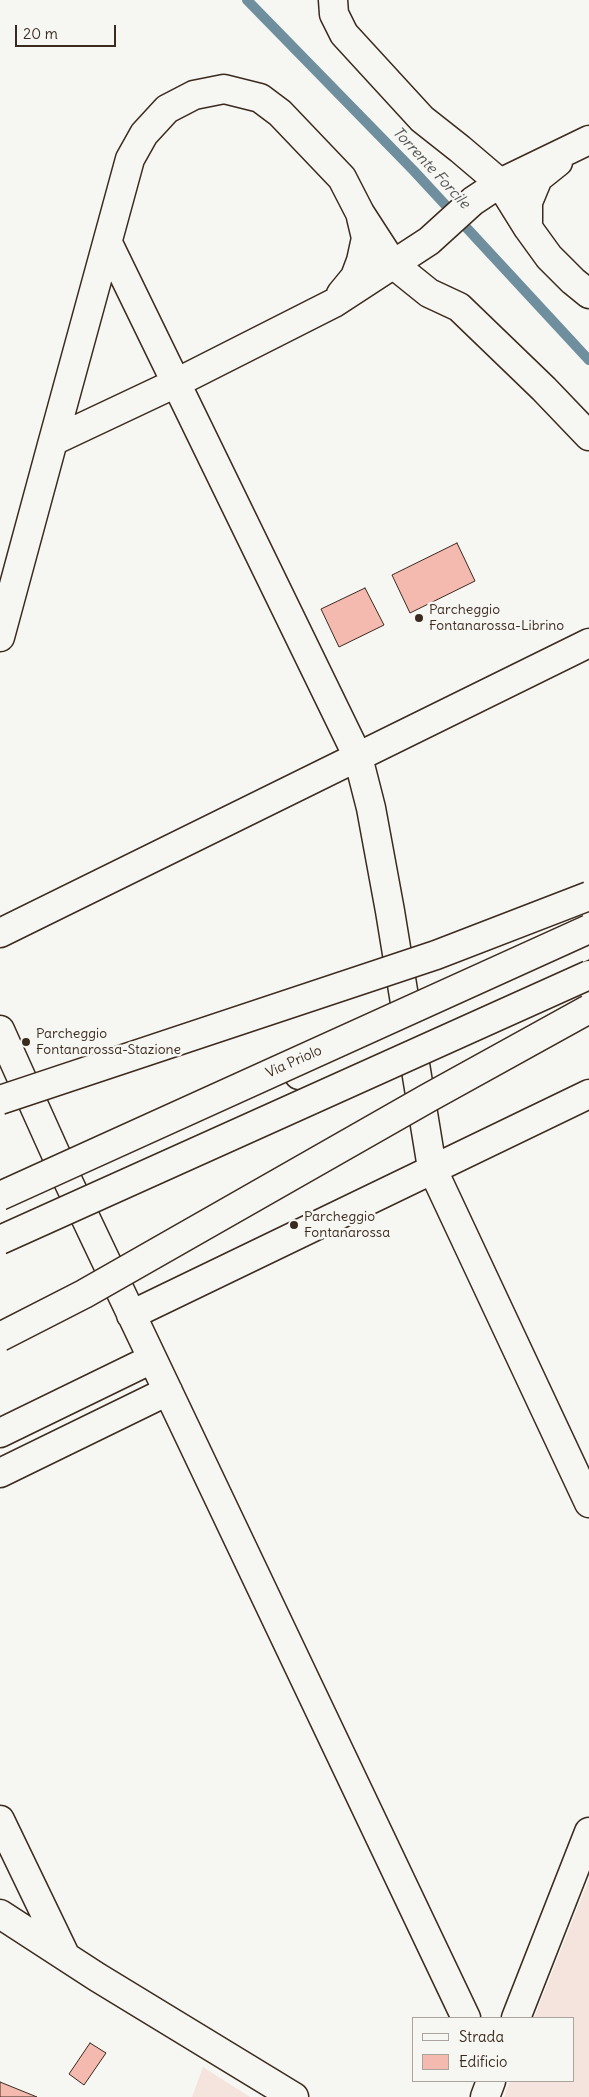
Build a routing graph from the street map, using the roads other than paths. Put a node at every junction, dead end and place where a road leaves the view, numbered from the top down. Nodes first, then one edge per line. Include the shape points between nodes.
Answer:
1 (333, 0) edge
2 (585, 142) edge
3 (460, 149) junction
4 (500, 183) junction
5 (360, 213) junction
6 (528, 228) junction
7 (108, 243) junction
8 (392, 264) junction
9 (429, 292) junction
10 (589, 294) edge
11 (334, 303) junction
12 (176, 383) junction
13 (589, 436) edge
14 (53, 441) junction
15 (0, 636) edge
16 (589, 643) edge
17 (358, 757) junction
18 (589, 896) edge
19 (589, 929) edge
20 (0, 933) edge
21 (589, 944) edge
22 (589, 976) edge
23 (589, 1009) edge
24 (410, 1026) junction
25 (0, 1030) edge
26 (589, 1094) edge
27 (0, 1100) edge
28 (432, 1168) junction
29 (66, 1179) junction
30 (0, 1196) edge
31 (0, 1240) edge
32 (131, 1315) junction
33 (0, 1337) edge
34 (152, 1359) junction
35 (168, 1391) junction
36 (0, 1433) edge
37 (0, 1474) edge
38 (589, 1504) edge
39 (0, 1820) edge
40 (589, 1832) edge
41 (0, 1914) edge
42 (65, 1955) junction
43 (466, 2017) edge
44 (516, 2017) edge
45 (491, 2082) edge
46 (294, 2097) edge
47 (485, 2097) edge

1 - 3 street via 334,14 344,34 422,119
2 - 3 street via 529,160 488,159
2 - 4 street
2 - 6 street via 538,178 528,202
3 - 4 street
4 - 6 street
4 - 8 street via 473,201 429,241
5 - 7 street via 342,178 280,113 260,98 224,89 194,95 167,109 144,134 130,159
5 - 8 street
5 - 11 street via 366,238 361,261 354,277
6 - 10 street via 549,257
7 - 12 street
7 - 14 street
8 - 9 street
8 - 11 street
9 - 11 street via 403,287 385,289 360,292
9 - 13 street via 459,307 482,327
11 - 12 street
12 - 14 street
12 - 17 street
14 - 15 street
16 - 17 street
17 - 20 street
17 - 24 street via 371,808
18 - 27 street, bridge via 436,955
19 - 30 street, Via Priolo, bridge
21 - 24 street
22 - 31 street, bridge
23 - 33 street, bridge via 84,1294
24 - 28 street
24 - 29 street
25 - 29 street
26 - 28 street
28 - 32 street
28 - 38 street
29 - 32 street
32 - 34 street
34 - 35 street
34 - 36 street
35 - 37 street
35 - 43 street
39 - 42 street
40 - 44 street
41 - 42 street
42 - 46 street
45 - 47 street

